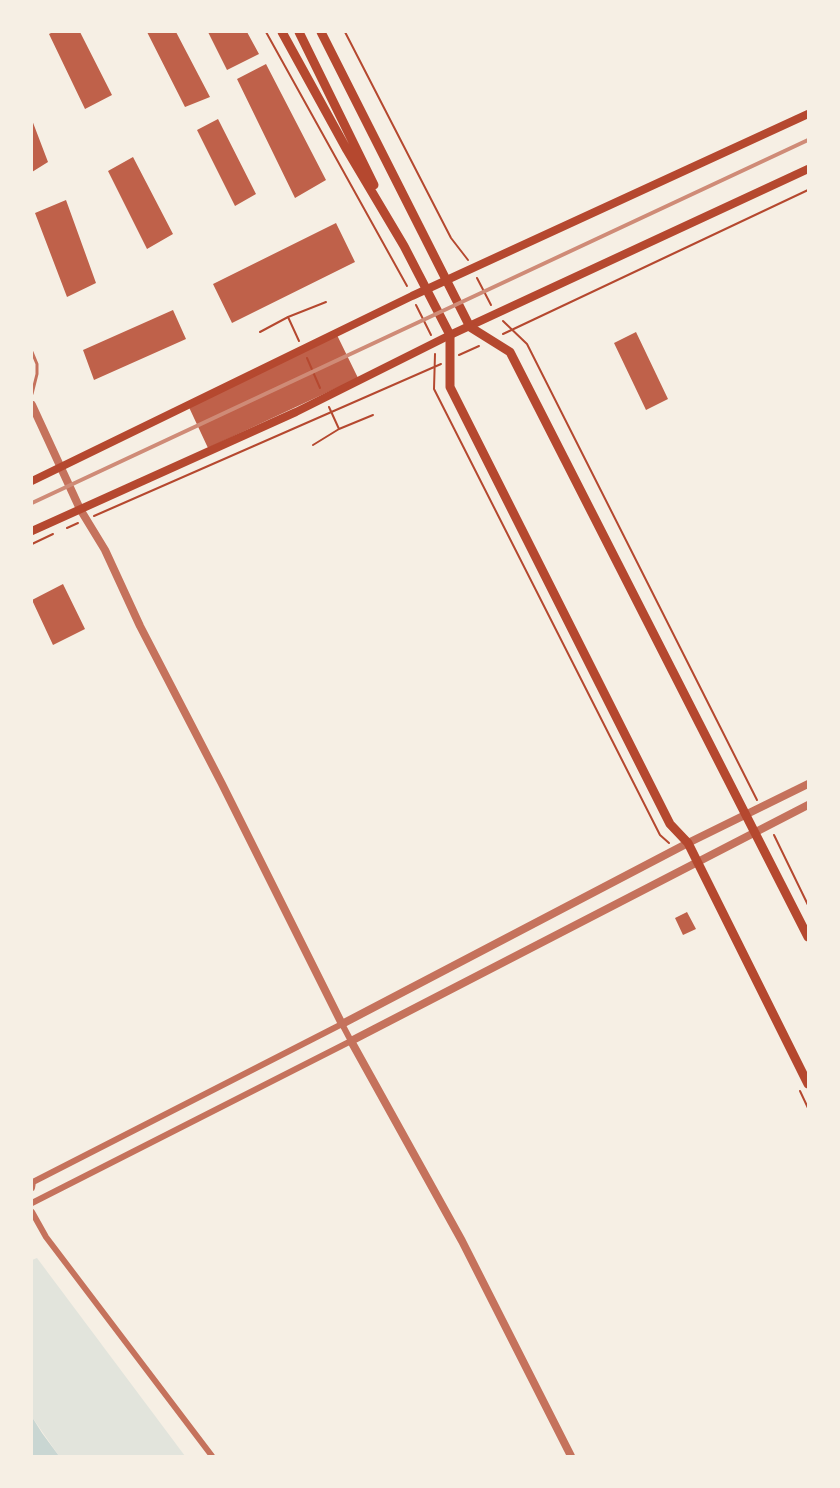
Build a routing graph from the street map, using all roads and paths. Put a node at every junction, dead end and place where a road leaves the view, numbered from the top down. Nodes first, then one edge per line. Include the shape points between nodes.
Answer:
1 (282, 32) edge
2 (298, 32) edge
3 (321, 32) edge
4 (808, 114) edge
5 (808, 169) edge
6 (808, 190) edge
7 (404, 246) junction
8 (446, 281) junction
9 (427, 290) junction
10 (326, 302) dead end
11 (288, 317) junction
12 (470, 327) junction
13 (260, 332) dead end
14 (450, 335) junction
15 (491, 340) junction
16 (303, 349) dead end
17 (32, 352) edge
18 (450, 360) junction
19 (32, 394) edge
20 (32, 405) edge
21 (373, 416) dead end
22 (313, 445) dead end
23 (61, 468) junction
24 (32, 482) edge
25 (80, 509) junction
26 (87, 520) junction
27 (63, 530) dead end
28 (32, 531) edge
29 (52, 534) dead end
30 (32, 544) edge
31 (808, 784) edge
32 (808, 805) edge
33 (746, 815) junction
34 (755, 832) junction
35 (688, 843) junction
36 (697, 861) junction
37 (808, 938) edge
38 (342, 1024) junction
39 (351, 1041) junction
40 (808, 1084) edge
41 (32, 1188) edge
42 (32, 1203) edge
43 (32, 1212) edge
44 (212, 1456) edge
45 (571, 1456) edge

1 - 7 main road
2 - 7 main road
3 - 8 main road
4 - 8 main road
5 - 12 main road
6 - 15 path
7 - 9 main road
8 - 9 main road
8 - 12 main road
9 - 14 main road
9 - 23 main road
10 - 11 path
11 - 13 path
11 - 16 path
12 - 14 main road
12 - 15 main road
14 - 18 main road
14 - 25 main road via 296,412
15 - 18 path
15 - 33 main road via 510,352
17 - 19 lane via 38,364
18 - 26 path
18 - 35 main road via 450,387 670,824
20 - 23 street
21 - 22 path via 339,429
23 - 24 main road
23 - 25 street
25 - 26 street
25 - 28 main road
26 - 27 path
26 - 38 street
29 - 30 path
31 - 33 street
32 - 34 street
33 - 34 main road
33 - 35 street
34 - 36 street
34 - 37 main road
35 - 36 main road
35 - 38 street
36 - 39 street
36 - 40 main road
38 - 39 street
38 - 41 street via 33,1182
39 - 42 street
39 - 45 street via 462,1241
43 - 44 street via 46,1237

